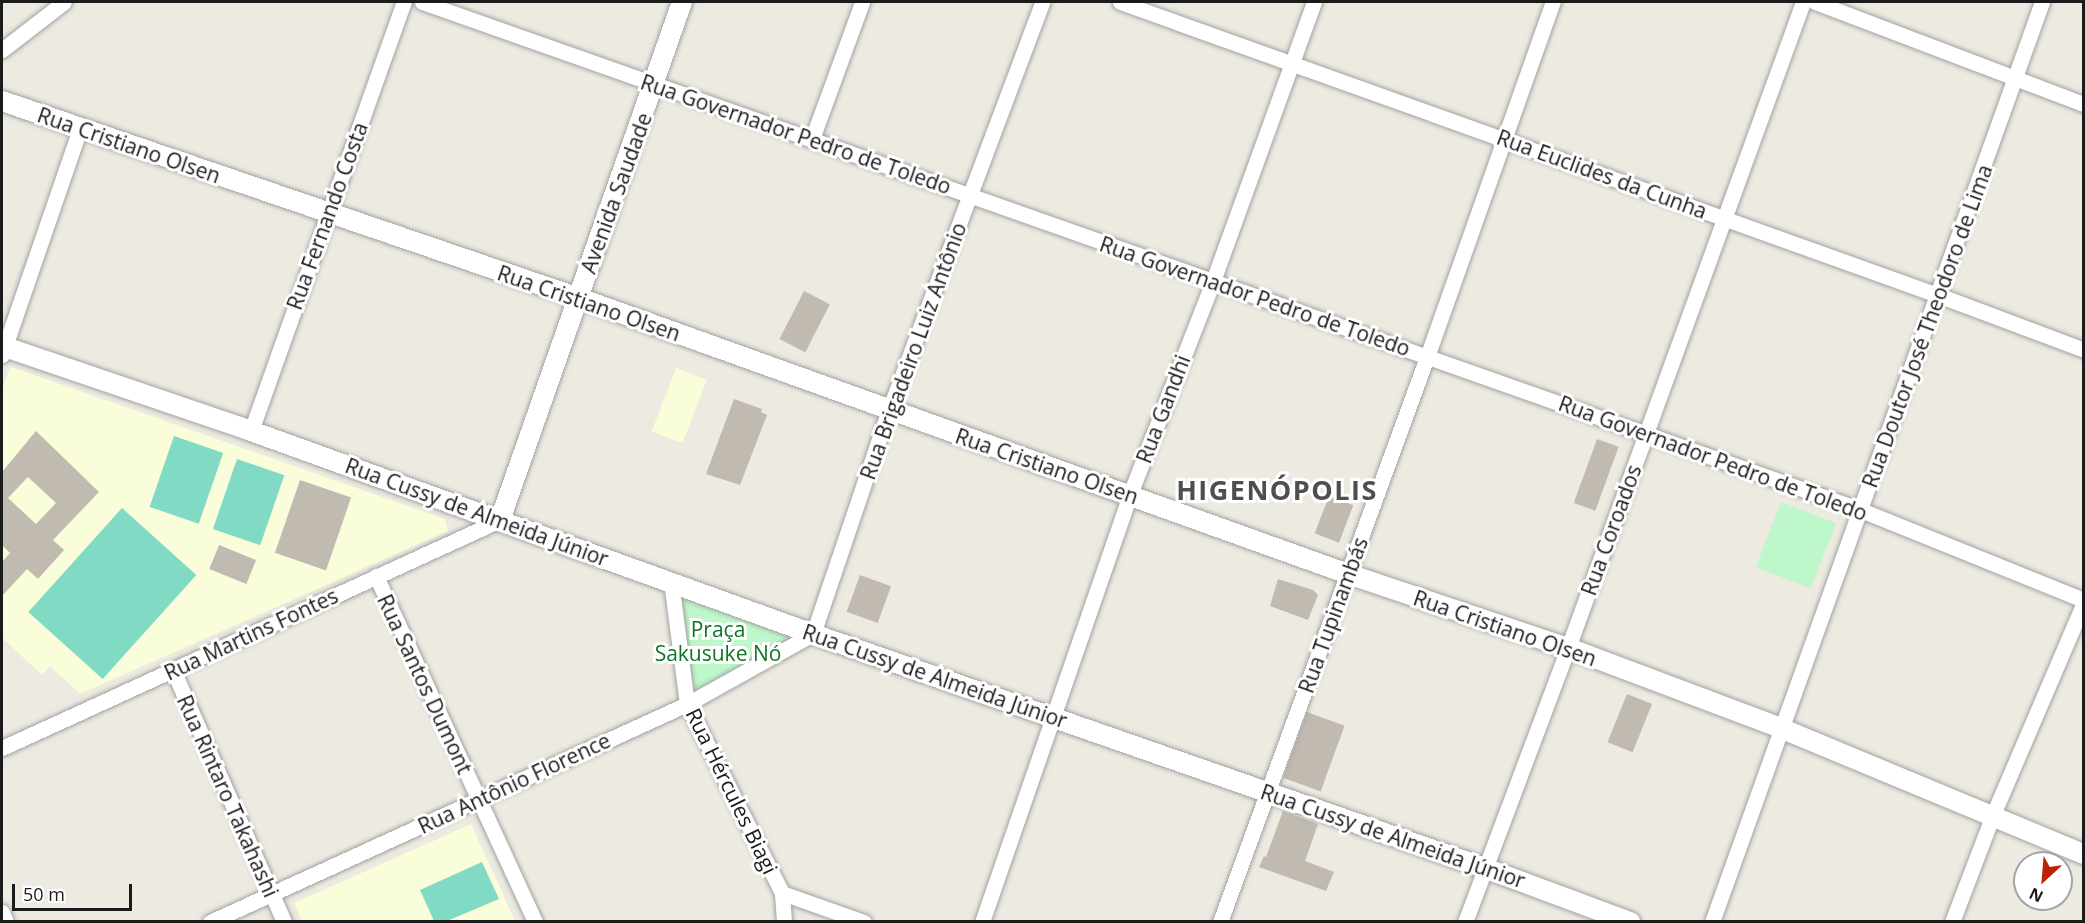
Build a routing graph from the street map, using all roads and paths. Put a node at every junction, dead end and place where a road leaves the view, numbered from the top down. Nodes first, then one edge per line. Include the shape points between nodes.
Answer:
1 (64, 2) edge
2 (404, 2) edge
3 (422, 2) edge
4 (682, 2) edge
5 (862, 2) edge
6 (1042, 2) edge
7 (1120, 2) edge
8 (1314, 2) edge
9 (1553, 2) edge
10 (1803, 2) edge
11 (1815, 2) edge
12 (2042, 2) edge
13 (2, 50) edge
14 (1292, 63) junction
15 (2016, 76) junction
16 (655, 84) junction
17 (2, 101) edge
18 (2084, 104) edge
19 (80, 128) junction
20 (812, 139) junction
21 (1503, 139) junction
22 (971, 196) junction
23 (327, 213) junction
24 (1724, 218) junction
25 (1213, 281) junction
26 (1938, 295) junction
27 (579, 298) junction
28 (3, 350) edge
29 (2084, 351) edge
30 (1427, 357) junction
31 (889, 410) junction
32 (251, 431) junction
33 (1646, 434) junction
34 (1130, 494) junction
35 (1861, 510) junction
36 (500, 520) junction
37 (1348, 574) junction
38 (376, 576) junction
39 (671, 581) junction
40 (2084, 601) edge
41 (813, 634) junction
42 (1568, 648) junction
43 (173, 670) junction
44 (687, 704) junction
45 (1054, 717) junction
46 (1783, 729) junction
47 (2, 748) edge
48 (1269, 792) junction
49 (479, 800) junction
50 (1992, 817) junction
51 (2084, 854) edge
52 (1485, 868) junction
53 (782, 893) junction
54 (271, 894) junction
55 (2, 912) edge
56 (6, 921) edge
57 (210, 921) edge
58 (284, 921) edge
59 (535, 921) edge
60 (784, 921) edge
61 (864, 921) edge
62 (982, 921) edge
63 (1220, 921) edge
64 (1465, 921) edge
65 (1630, 921) edge
66 (1712, 921) edge
67 (1952, 921) edge

1 - 13 street
2 - 23 street, Rua Fernando Costa
3 - 16 street, Rua Governador Pedro de Toledo
4 - 16 street, Avenida Saudade
5 - 20 street
6 - 22 street, Rua Brigadeiro Luiz Antônio
7 - 14 street, Rua Euclides da Cunha
8 - 14 street, Rua Gandhi
9 - 21 street, Rua Tupinambás
10 - 24 street, Rua Coroados
11 - 15 street
12 - 15 street, Rua Doutor José Theodoro de Lima
14 - 21 street, Rua Euclides da Cunha
14 - 25 street, Rua Gandhi
15 - 18 street
15 - 26 street, Rua Doutor José Theodoro de Lima
16 - 20 street, Rua Governador Pedro de Toledo
16 - 27 street, Avenida Saudade
17 - 19 street, Rua Cristiano Olsen
19 - 23 street, Rua Cristiano Olsen
19 - 28 street
20 - 22 street, Rua Governador Pedro de Toledo
21 - 24 street, Rua Euclides da Cunha
21 - 30 street, Rua Tupinambás
22 - 25 street, Rua Governador Pedro de Toledo
22 - 31 street, Rua Brigadeiro Luiz Antônio
23 - 27 street, Rua Cristiano Olsen
23 - 32 street, Rua Fernando Costa
24 - 26 street, Rua Euclides da Cunha
24 - 33 street, Rua Coroados
25 - 30 street, Rua Governador Pedro de Toledo
25 - 34 street, Rua Gandhi
26 - 29 street, Rua Euclides da Cunha
26 - 35 street, Rua Doutor José Theodoro de Lima
27 - 31 street, Rua Cristiano Olsen
27 - 36 street, Avenida Saudade
28 - 32 street, Rua Cussy de Almeida Júnior
30 - 33 street, Rua Governador Pedro de Toledo
30 - 37 street, Rua Tupinambás
31 - 34 street, Rua Cristiano Olsen
31 - 41 street, Rua Brigadeiro Luiz Antônio
32 - 36 street, Rua Cussy de Almeida Júnior
33 - 35 street, Rua Governador Pedro de Toledo
33 - 42 street, Rua Coroados
34 - 37 street, Rua Cristiano Olsen
34 - 45 street, Rua Gandhi
35 - 40 street, Rua Governador Pedro de Toledo
35 - 46 street, Rua Doutor José Theodoro de Lima
36 - 38 street, Rua Martins Fontes
36 - 39 street, Rua Cussy de Almeida Júnior
37 - 42 street, Rua Cristiano Olsen
37 - 48 street, Rua Tupinambás
38 - 43 street, Rua Martins Fontes
38 - 49 street, Rua Santos Dumont
39 - 41 street, Rua Cussy de Almeida Júnior
39 - 44 street, Rua Hércules Biagi
40 - 50 street
41 - 44 street, Rua Antônio Florence
41 - 45 street, Rua Cussy de Almeida Júnior
42 - 46 street, Rua Cristiano Olsen
42 - 52 street, Rua Coroados
43 - 47 street, Rua Martins Fontes
43 - 54 street, Rua Rintaro Takahashi
44 - 49 street, Rua Antônio Florence
44 - 53 street, Rua Hércules Biagi
45 - 48 street, Rua Cussy de Almeida Júnior
45 - 62 street, Rua Gandhi
46 - 50 street, Rua Cristiano Olsen
46 - 66 street, Rua Doutor José Theodoro de Lima
48 - 52 street, Rua Cussy de Almeida Júnior
48 - 63 street, Rua Tupinambás
49 - 54 street, Rua Antônio Florence
49 - 59 street, Rua Santos Dumont
50 - 51 street, Rua Cristiano Olsen
50 - 67 street
52 - 64 street, Rua Coroados
52 - 65 street, Rua Cussy de Almeida Júnior
53 - 60 street
53 - 61 street
54 - 57 street, Rua Antônio Florence
54 - 58 street, Rua Rintaro Takahashi
55 - 56 street

